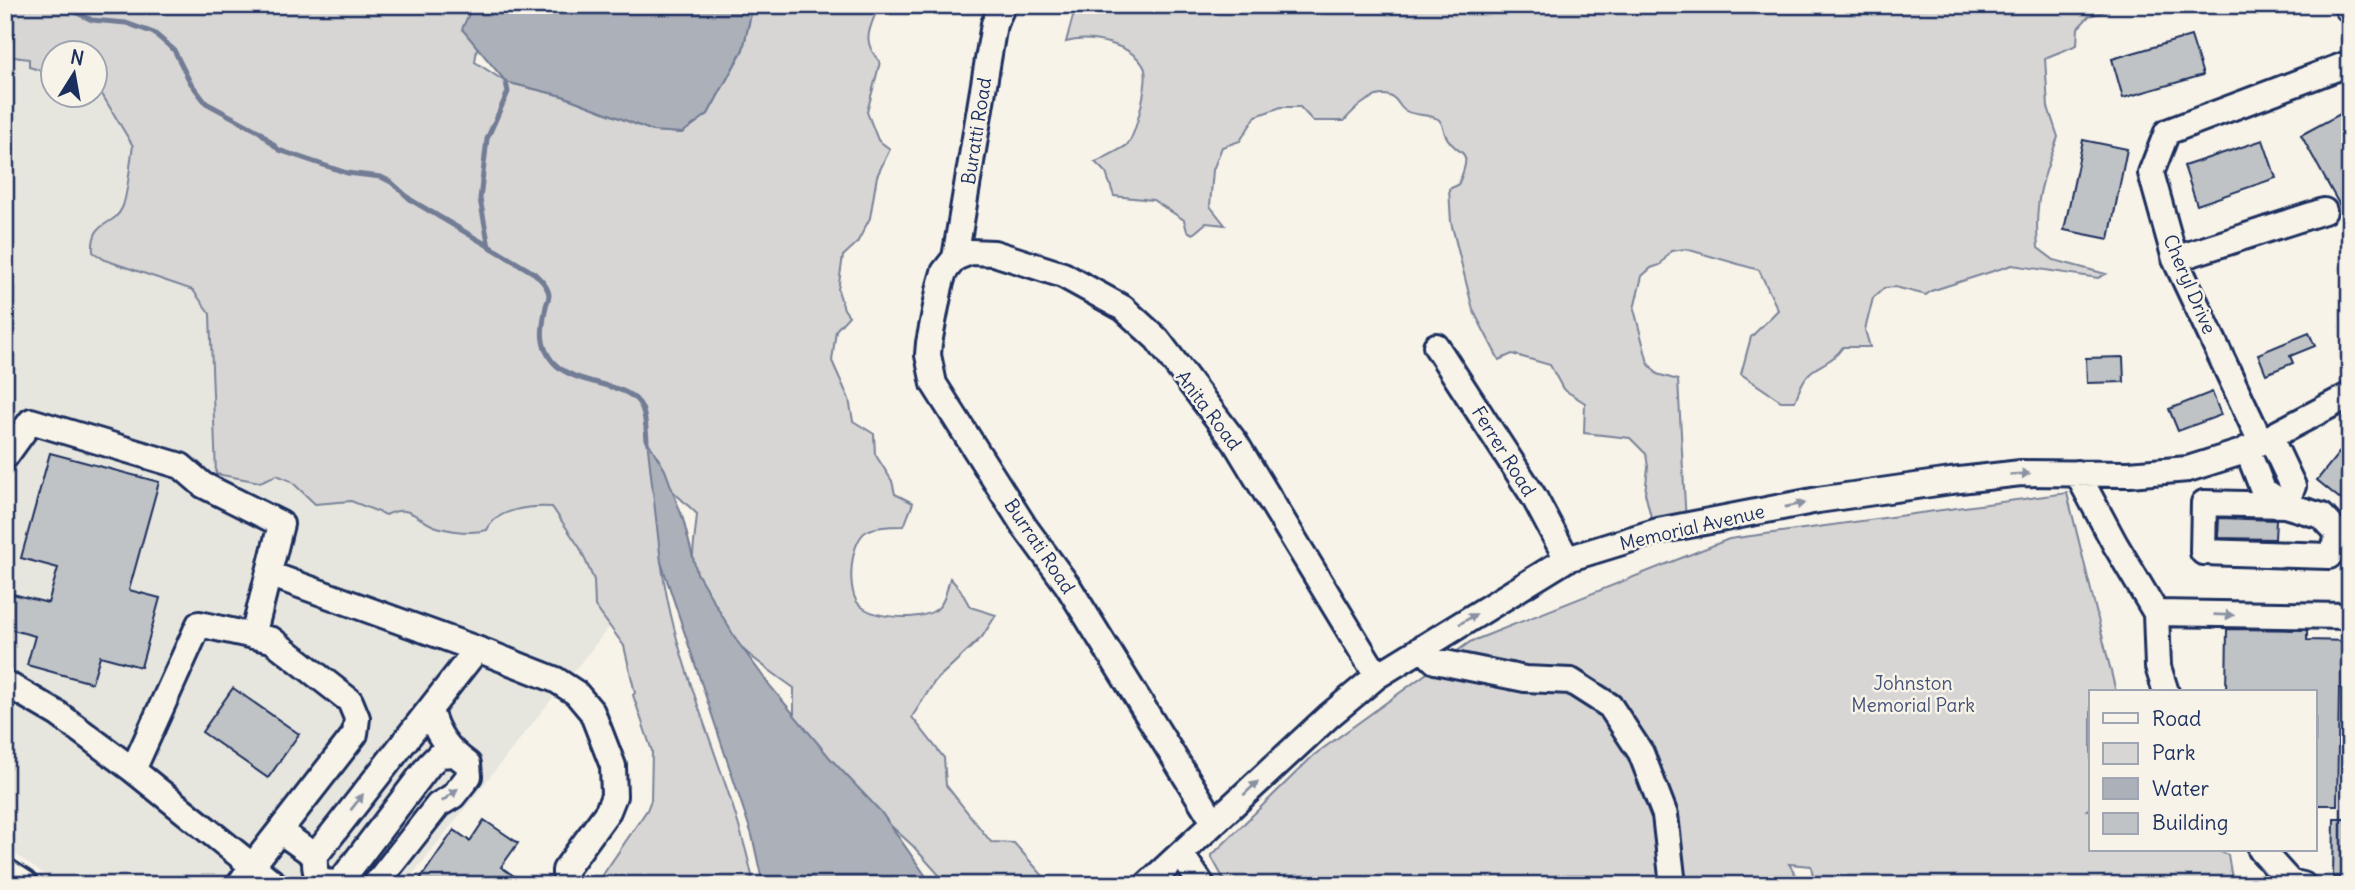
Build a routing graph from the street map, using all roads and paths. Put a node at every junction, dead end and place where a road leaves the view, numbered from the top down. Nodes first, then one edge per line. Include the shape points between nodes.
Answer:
1 (1003, 5) edge
2 (2350, 63) edge
3 (2324, 211) dead end
4 (955, 258) junction
5 (2175, 259) junction
6 (1436, 346) dead end
7 (2350, 395) edge
8 (2259, 443) junction
9 (5, 457) edge
10 (2077, 473) junction
11 (2285, 505) junction
12 (1567, 559) junction
13 (269, 574) junction
14 (2156, 613) junction
15 (2350, 616) edge
16 (253, 636) junction
17 (1422, 648) junction
18 (477, 649) junction
19 (1377, 676) junction
20 (5, 683) edge
21 (2165, 690) edge
22 (430, 709) junction
23 (453, 754) junction
24 (133, 770) junction
25 (1214, 822) junction
26 (280, 831) junction
27 (2263, 852) edge
28 (1181, 854) junction
29 (315, 856) junction
30 (5, 874) edge
31 (246, 875) edge
32 (1150, 884) edge
33 (22, 885) edge
34 (276, 885) edge
35 (375, 885) edge
36 (565, 885) edge
37 (1202, 885) edge
38 (1673, 885) edge
39 (2303, 885) edge

1 - 4 street, Buratti Road via 994,24
2 - 5 street, Cheryl Drive via 2167,132 2151,173
3 - 5 street
4 - 19 street, Anita Road via 970,252 994,253 1063,275 1123,308 1157,339 1235,442
4 - 25 street, Burrati Road via 944,272 929,343 934,384 1068,586
5 - 8 street, Cheryl Drive
6 - 12 street, Ferrer Road via 1534,497
7 - 8 street
8 - 10 street, Memorial Avenue via 2188,469
8 - 11 street, Cheryl Drive via 2263,489
9 - 13 street via 31,421 181,466 203,485 281,524
12 -> 10 street, Memorial Avenue via 1658,531 1818,500 2021,473
10 - 14 street
11 - 11 street via 2204,503 2203,552 2329,556 2337,532 2322,516
17 -> 12 street, Memorial Avenue
13 - 16 street
13 - 18 street
14 -> 15 street
14 - 21 street via 2158,667
16 - 24 street via 199,624
16 - 26 street via 272,640 350,701 357,718 355,734
17 - 19 street, Memorial Avenue
17 - 38 street via 1435,661 1525,679 1571,681 1610,706 1641,753 1665,816
18 - 22 street
18 - 36 street via 556,680 576,693 592,712 613,766 614,796 565,870
25 -> 19 street, Memorial Avenue
20 - 24 street via 58,714
22 - 23 street via 434,725
29 -> 22 street
23 - 29 street via 439,755 429,765 340,882 328,884 319,879 314,871
35 -> 23 street via 438,805 453,796 469,776 468,764
24 - 31 street
25 - 28 street, Memorial Avenue
26 - 29 street
26 - 31 street
27 - 39 street via 2290,882
28 - 32 street, Memorial Avenue
28 - 37 street
30 - 33 main road
31 - 34 street

